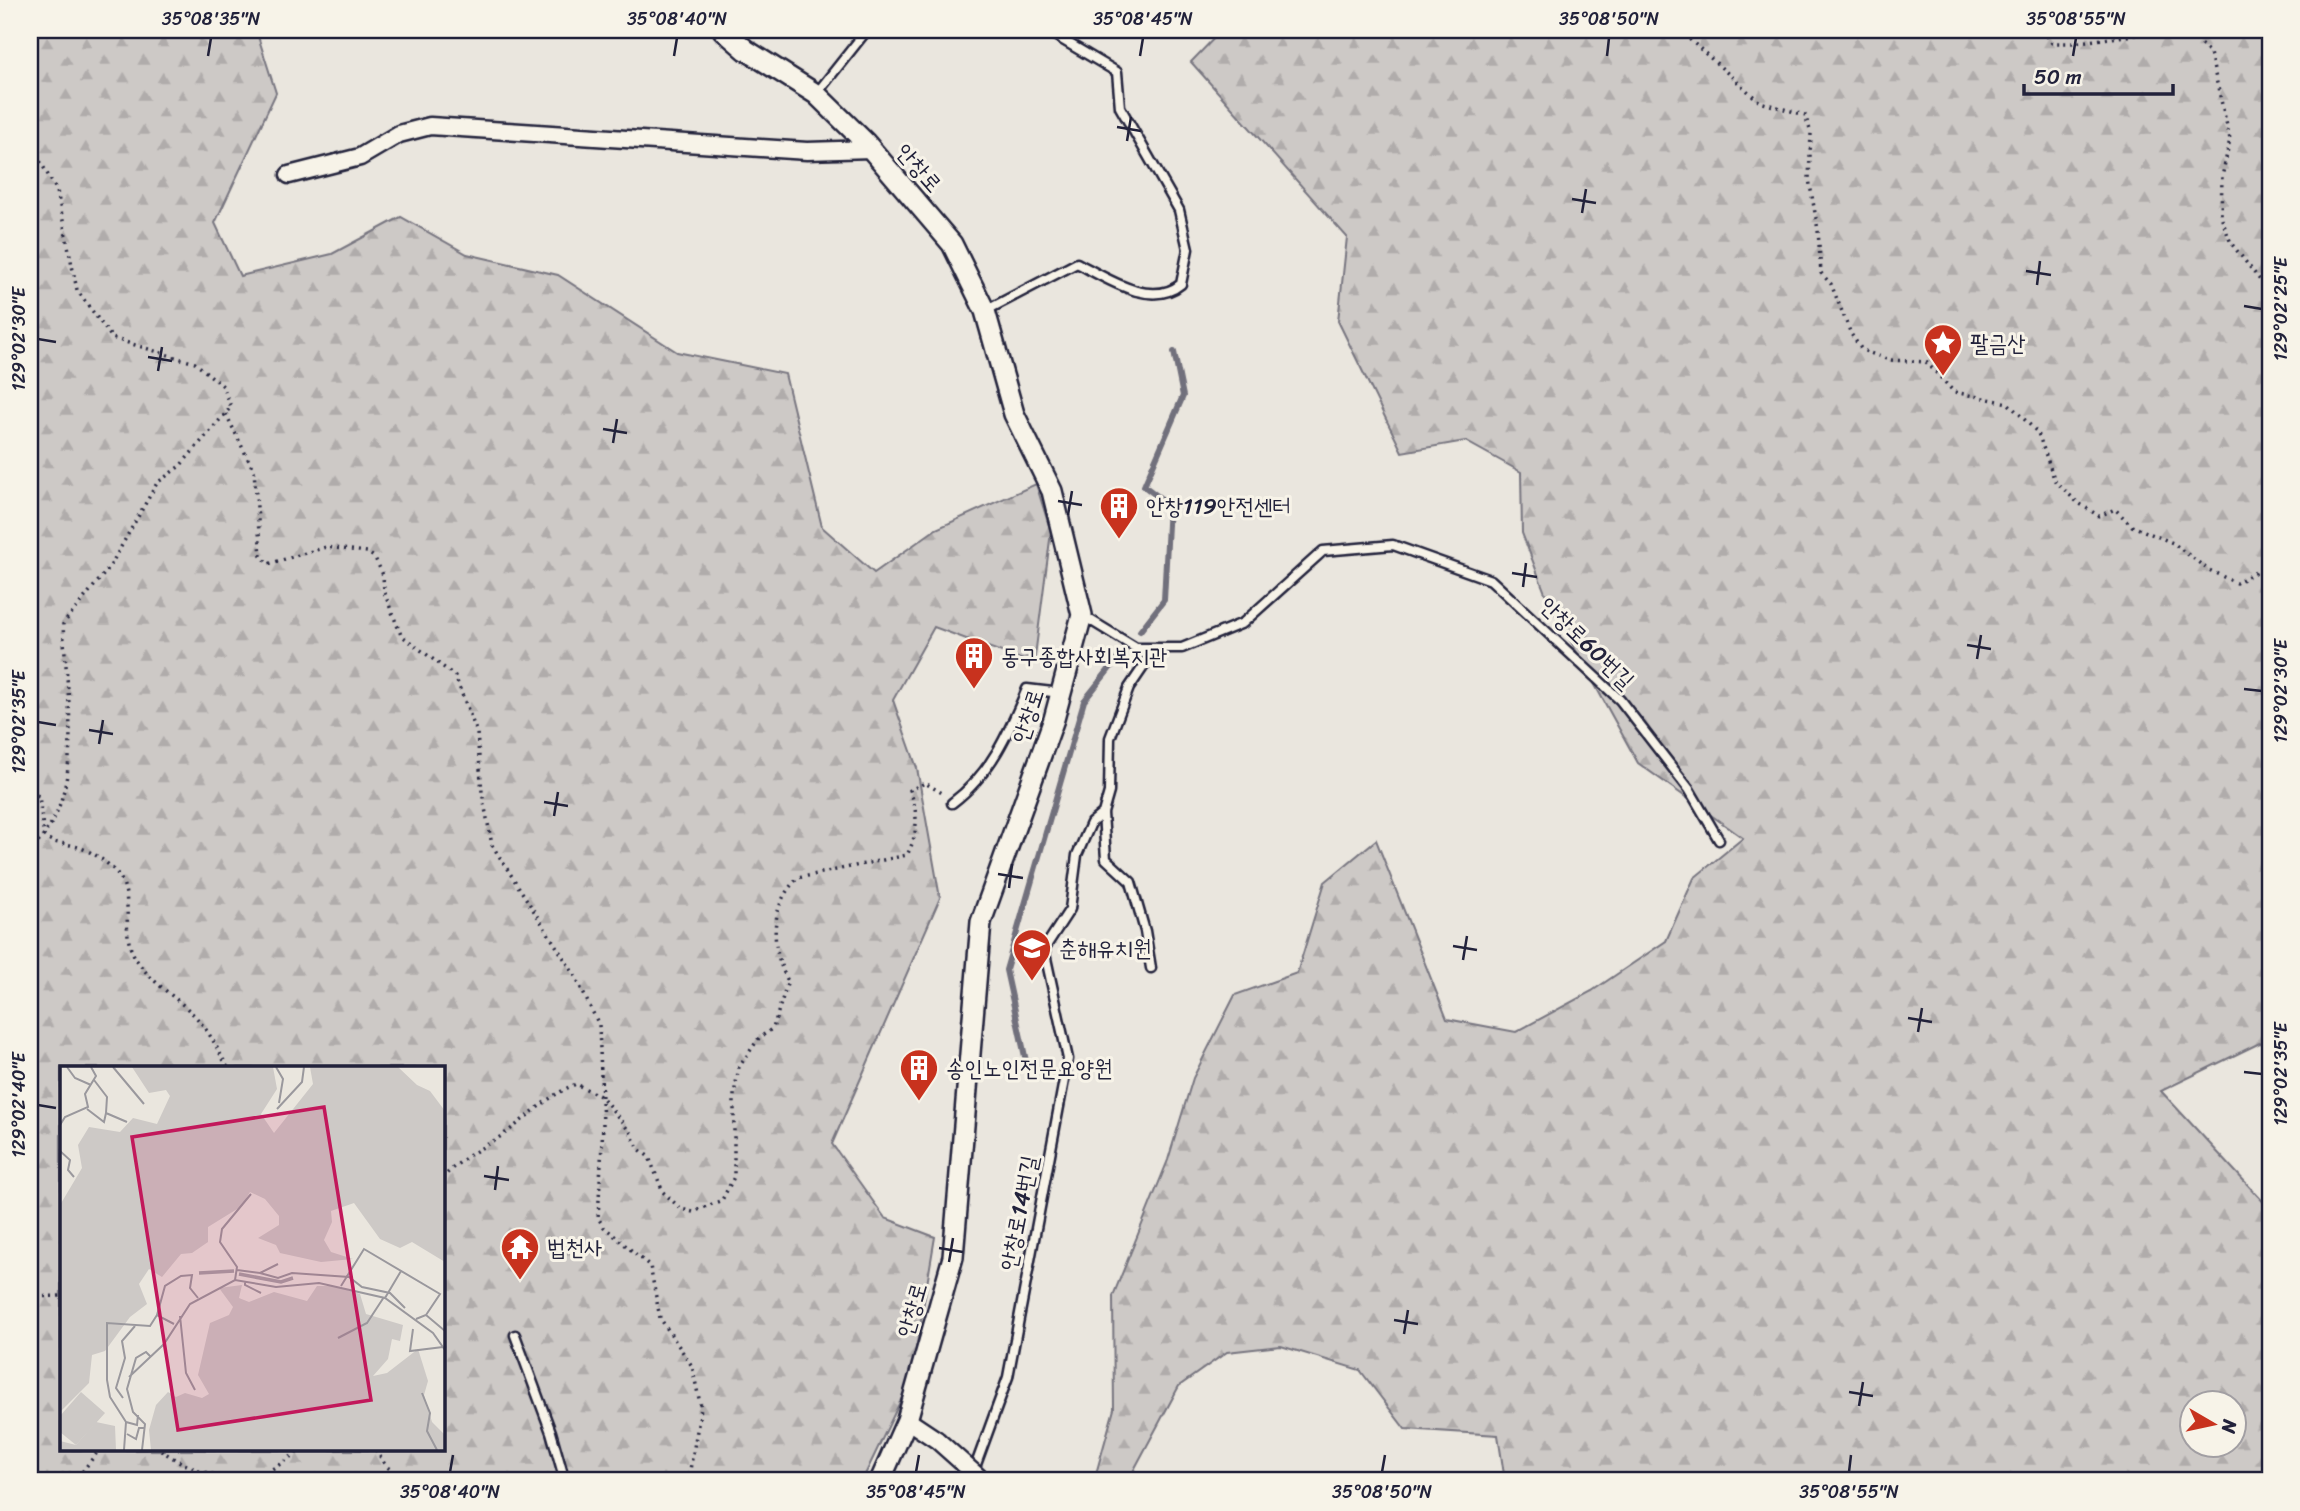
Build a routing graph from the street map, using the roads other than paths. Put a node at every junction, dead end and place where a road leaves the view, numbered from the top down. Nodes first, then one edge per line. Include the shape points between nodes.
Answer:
1 (723, 30) edge
2 (867, 30) edge
3 (1046, 30) edge
4 (816, 94) junction
5 (871, 149) junction
6 (289, 175) dead end
7 (985, 311) junction
8 (1082, 615) junction
9 (1156, 648) junction
10 (1061, 693) junction
11 (952, 803) road end
12 (1103, 813) junction
13 (1719, 840) dead end
14 (1151, 968) dead end
15 (515, 1335) dead end
16 (906, 1420) junction
17 (565, 1481) edge
18 (880, 1481) edge
19 (970, 1481) edge
20 (983, 1481) edge

1 - 4 street, 안창로
2 - 4 lane
3 - 7 lane via 1116,72 1120,107 1180,210 1188,248 1181,284 1172,292 1127,288 1077,263
4 - 5 street, 안창로
5 - 6 street via 807,151 430,126 399,134 360,158
5 - 7 street, 안창로 via 952,244
7 - 8 street, 안창로 via 1014,414 1052,491
8 - 9 lane, 안창로60번길 via 1136,648
8 - 10 street, 안창로
9 - 12 lane via 1129,688 1110,738 1109,792
9 - 13 lane, 안창로60번길 via 1182,648 1242,623 1323,551 1393,545 1492,580 1620,700 1689,789
10 - 11 lane via 1027,689 1006,740 971,789
10 - 16 street, 안창로 via 981,922 953,1257
12 - 14 lane via 1105,859 1131,882
12 - 19 lane, 안창로14번길 via 1091,822 1077,856 1070,909 1044,949 1068,1059 1008,1377
15 - 17 lane
16 - 18 street, 안창로
16 - 20 street, bridge via 937,1440

